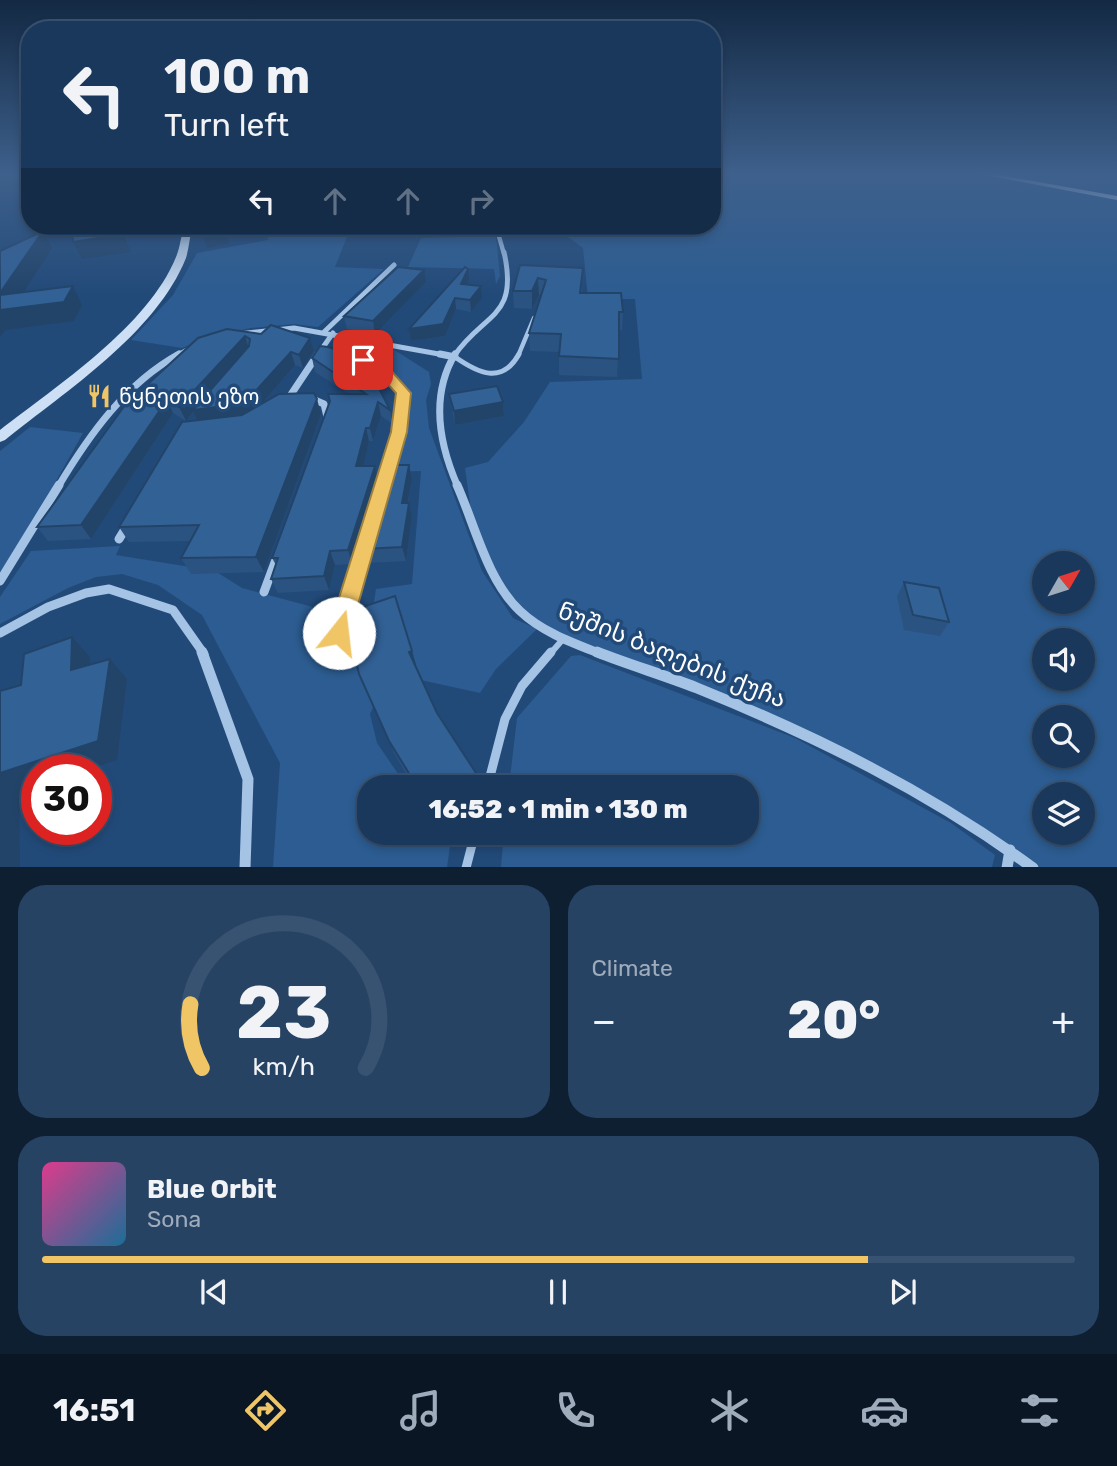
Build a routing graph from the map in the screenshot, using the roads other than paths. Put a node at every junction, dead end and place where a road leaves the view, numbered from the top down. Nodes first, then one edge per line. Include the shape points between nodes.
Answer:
1 (188, 235) edge
2 (498, 235) edge
3 (394, 265) dead end
4 (537, 310) edge
5 (324, 332) junction
6 (332, 333) junction
7 (228, 336) edge
8 (204, 342) edge
9 (320, 353) junction
10 (330, 354) edge
11 (341, 354) edge
12 (455, 357) junction
13 (293, 396) junction
14 (284, 402) edge
15 (323, 426) edge
16 (0, 437) edge
17 (383, 485) edge
18 (131, 520) edge
19 (119, 539) edge
20 (367, 539) edge
21 (282, 541) edge
22 (0, 581) edge
23 (264, 592) dead end
24 (0, 632) edge
25 (339, 633) dead end
26 (564, 638) junction
27 (490, 775) edge
28 (472, 845) edge
29 (1010, 850) junction
30 (245, 867) edge
31 (466, 867) edge
32 (1007, 867) edge
33 (1033, 867) edge

1 - 16 main road via 187,250 172,282 136,325
2 - 12 street, ნუშის ბაღების ქუჩა via 506,297 492,320
3 - 5 street
4 - 12 lane via 511,369 488,375
5 - 6 street
5 - 7 street via 294,328
6 - 9 street
6 - 12 street
8 - 22 street via 183,351 111,406
9 - 10 street
9 - 13 street
11 - 17 street via 383,370 403,393 399,432
12 - 26 street, ნუშის ბაღების ქუჩა via 441,393 440,429 452,475 487,561 520,611
13 - 14 street
13 - 15 street via 321,400 328,413
18 - 19 street
20 - 25 street
21 - 23 street
24 - 30 street via 48,607 109,589 173,610 205,656 248,779
26 - 27 lane via 522,686 505,719
26 - 29 street, ნუშის ბაღების ქუჩა via 816,737
28 - 31 lane
29 - 32 street
29 - 33 street, ნუშის ბაღების ქუჩა

